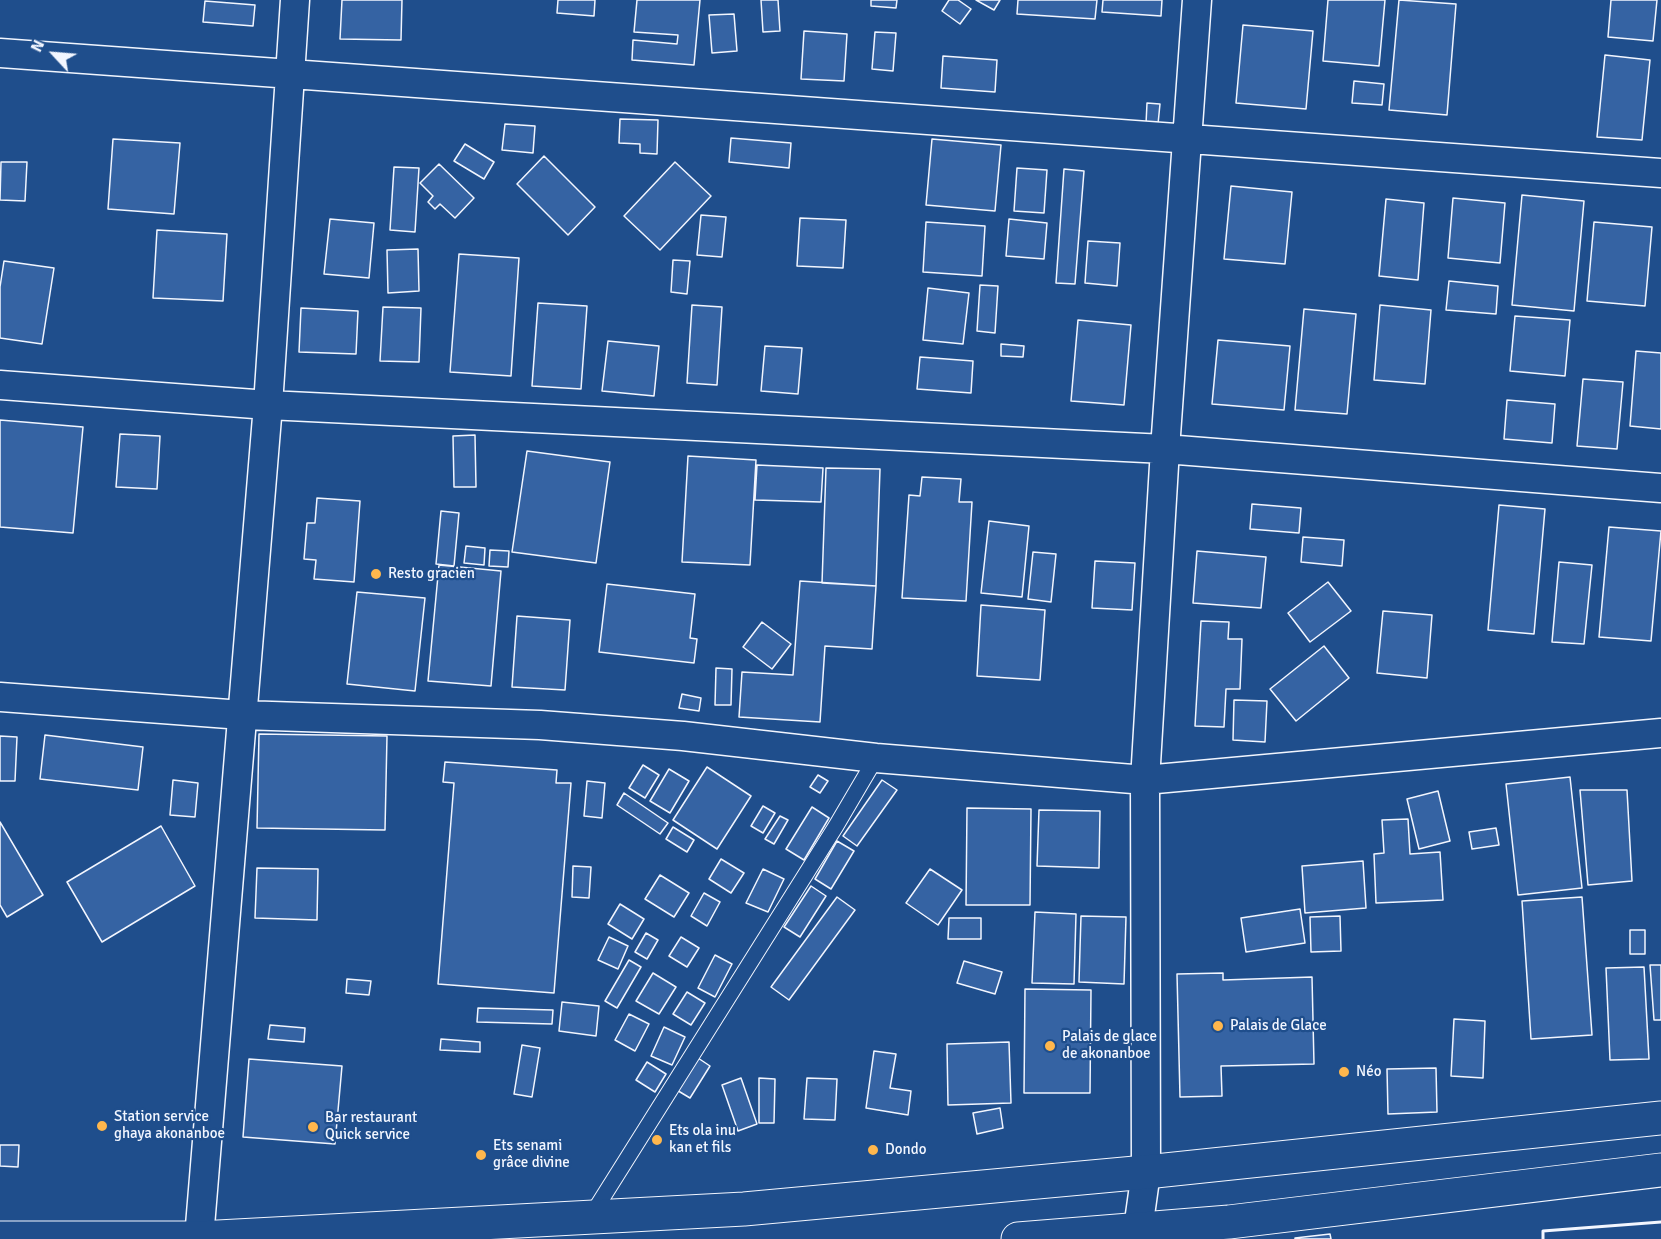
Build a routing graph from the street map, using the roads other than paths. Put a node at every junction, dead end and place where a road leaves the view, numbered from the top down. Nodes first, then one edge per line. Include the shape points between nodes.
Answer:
1 (295, 0) edge
2 (1197, 0) edge
3 (0, 53) edge
4 (290, 74) junction
5 (1186, 139) junction
6 (1661, 173) edge
7 (0, 385) edge
8 (268, 405) junction
9 (1165, 449) junction
10 (1661, 488) edge
11 (0, 697) edge
12 (243, 715) junction
13 (1661, 734) edge
14 (876, 758) junction
15 (1145, 780) junction
16 (1661, 1118) edge
17 (1661, 1170) edge
18 (1146, 1172) junction
19 (590, 1217) junction
20 (1233, 1230) edge
21 (1135, 1234) edge
22 (0, 1238) edge
23 (199, 1238) edge
24 (1018, 1239) edge

1 - 4 street
2 - 5 street
3 - 4 street
4 - 5 street
4 - 8 street
5 - 6 street
5 - 9 street
7 - 8 street
8 - 9 street
8 - 12 street
9 - 10 street
9 - 15 street
11 - 12 street
12 - 14 street via 540,725 683,736
12 - 23 street
13 - 15 street
14 - 15 street
14 - 19 lane
15 - 18 street
16 - 18 highway
17 - 20 highway
18 - 19 highway via 744,1209
18 - 21 street
19 - 23 highway
20 - 21 highway
21 - 24 highway
22 - 23 highway

